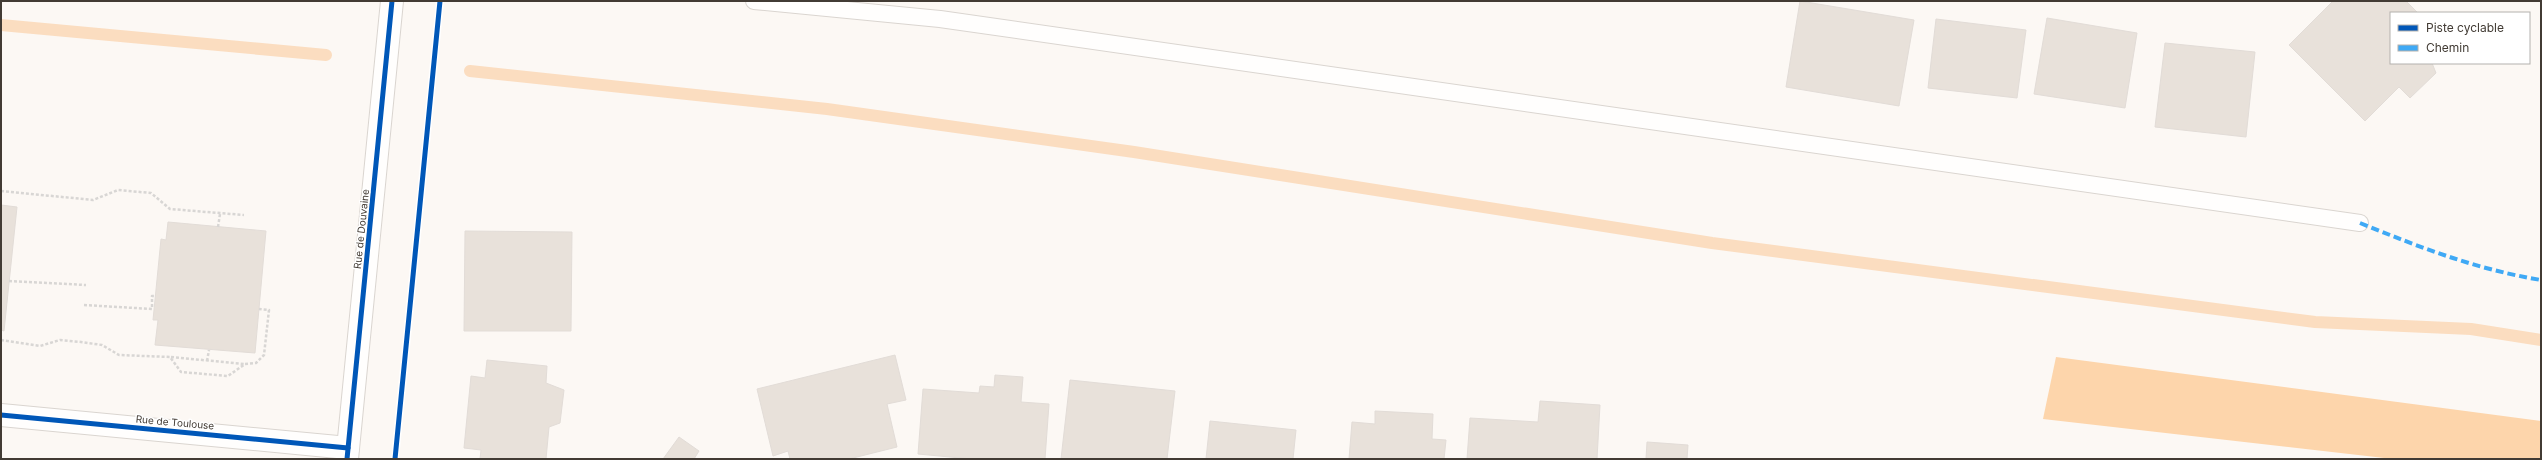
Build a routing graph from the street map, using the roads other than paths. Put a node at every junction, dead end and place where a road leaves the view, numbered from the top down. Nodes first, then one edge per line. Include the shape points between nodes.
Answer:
1 (392, 1) edge
2 (754, 1) edge
3 (2360, 223) dead end
4 (1, 414) edge
5 (347, 453) edge

1 - 5 street, Rue de Douvaine
2 - 3 lane via 940,19
4 - 5 street, Rue de Toulouse

